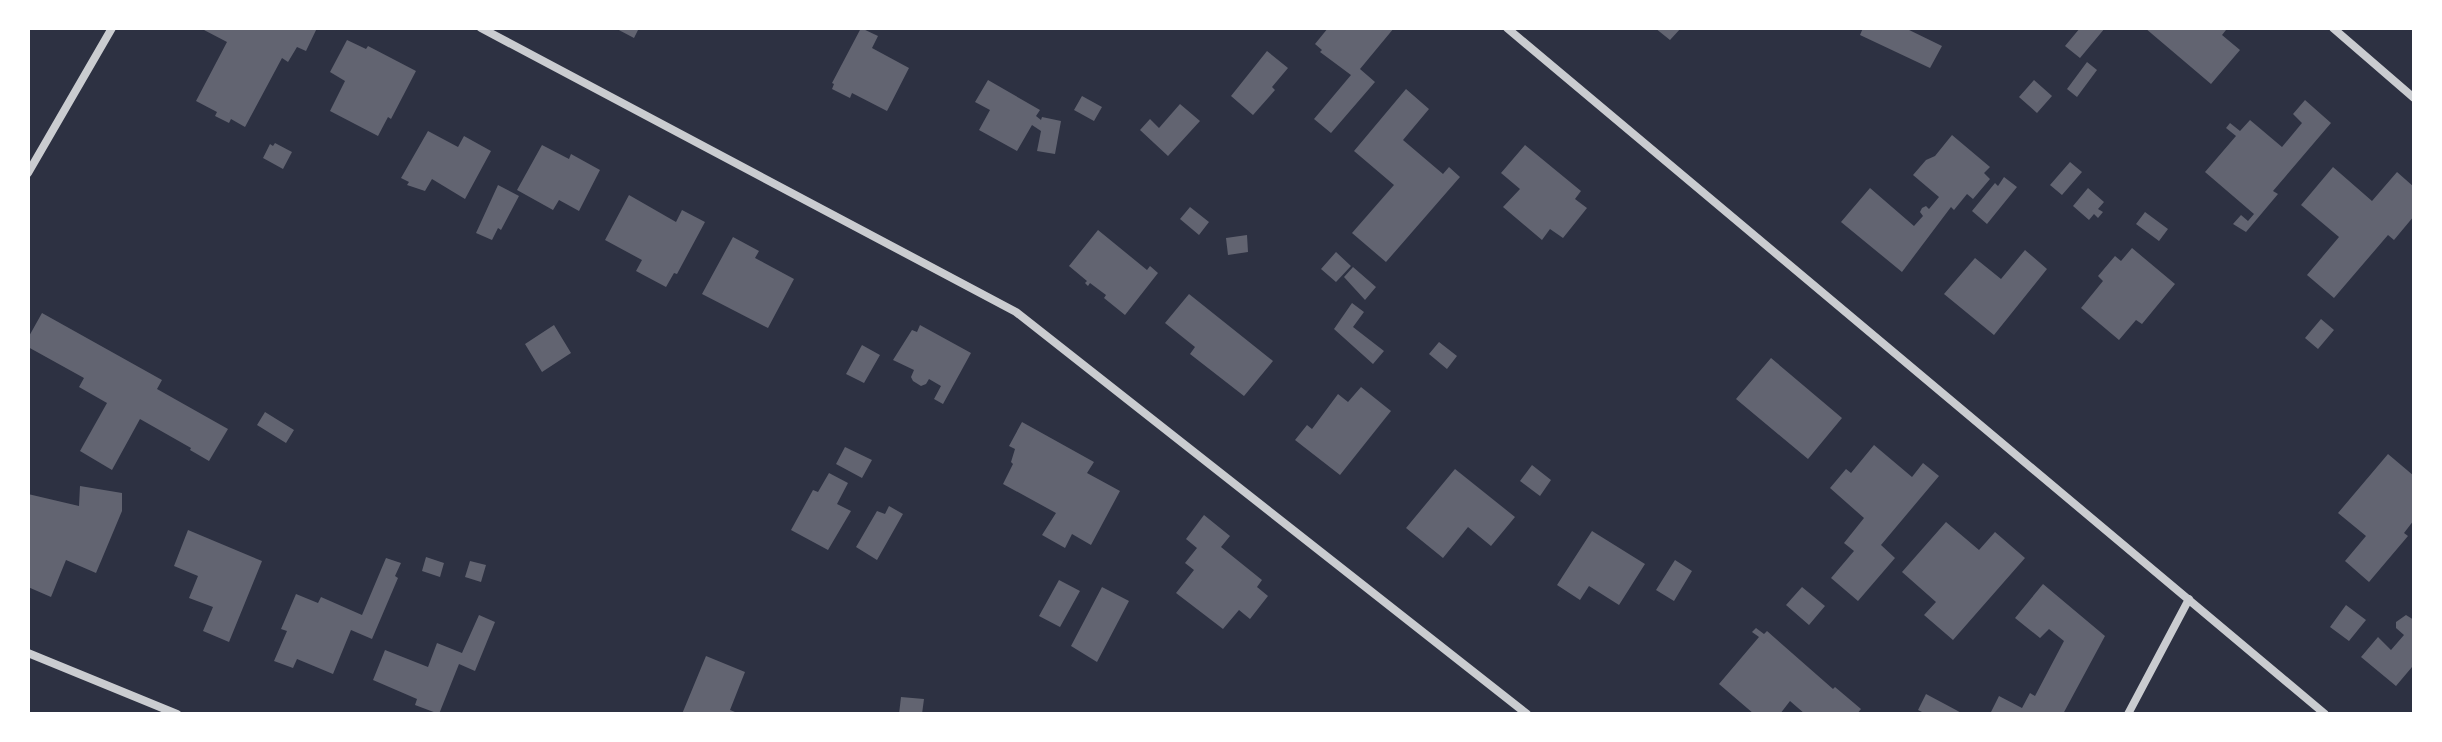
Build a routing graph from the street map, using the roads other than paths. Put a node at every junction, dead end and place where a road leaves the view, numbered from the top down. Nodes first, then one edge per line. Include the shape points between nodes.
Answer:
1 (112, 28) edge
2 (481, 28) edge
3 (1507, 28) edge
4 (2333, 28) edge
5 (2414, 98) edge
6 (28, 173) edge
7 (2189, 599) junction
8 (28, 653) edge
9 (177, 714) edge
10 (1527, 714) edge
11 (2128, 714) edge
12 (2325, 714) edge

1 - 6 street
2 - 10 street via 1016,312
3 - 7 street
4 - 5 street
7 - 11 street
7 - 12 street
8 - 9 street

